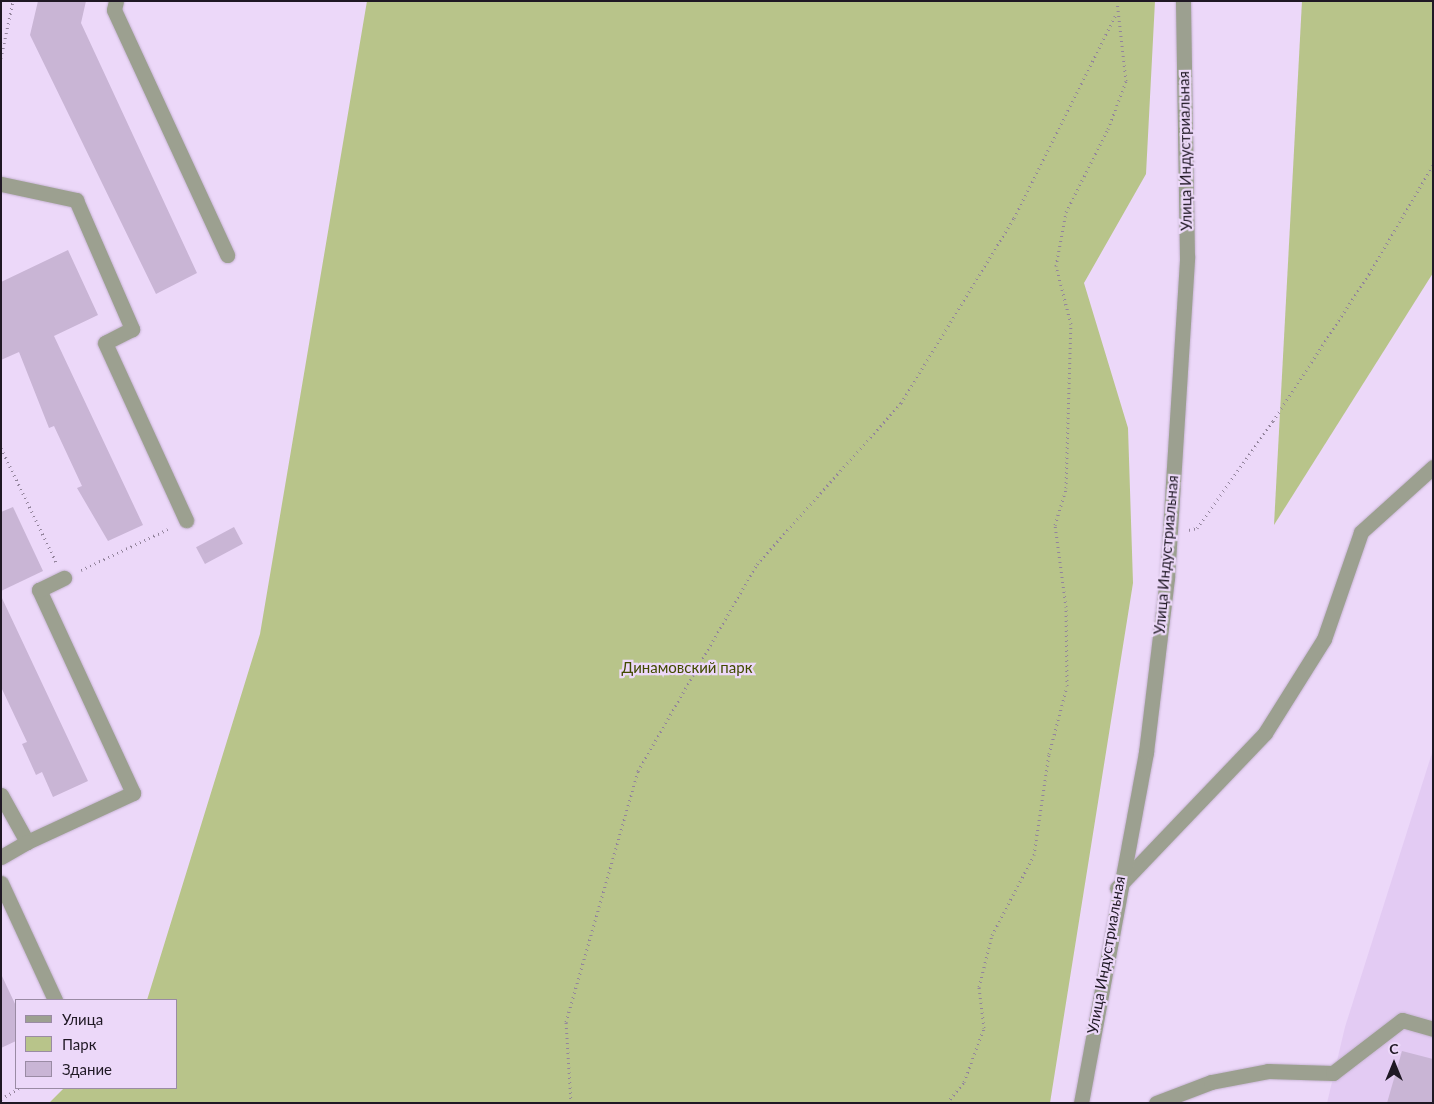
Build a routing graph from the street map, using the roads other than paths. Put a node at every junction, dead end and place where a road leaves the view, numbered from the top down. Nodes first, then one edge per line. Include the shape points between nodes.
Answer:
1 (116, 1) edge
2 (1183, 1) edge
3 (1, 184) edge
4 (227, 255) dead end
5 (1433, 467) edge
6 (186, 520) dead end
7 (64, 578) dead end
8 (1, 795) edge
9 (27, 842) junction
10 (1, 857) edge
11 (1, 883) edge
12 (1117, 888) junction
13 (55, 999) edge
14 (1433, 1029) edge
15 (1081, 1103) edge
16 (1156, 1103) edge

1 - 4 lane via 114,10
2 - 12 lane, Улица Индустриальная via 1187,257 1169,535 1146,752
3 - 6 lane via 76,200 132,328 105,343
5 - 12 lane via 1361,532 1324,639 1265,733
7 - 9 lane via 39,590 133,793
8 - 9 lane
9 - 10 lane
11 - 13 lane
12 - 15 lane, Улица Индустриальная
14 - 16 lane via 1402,1020 1333,1073 1268,1072 1211,1082

